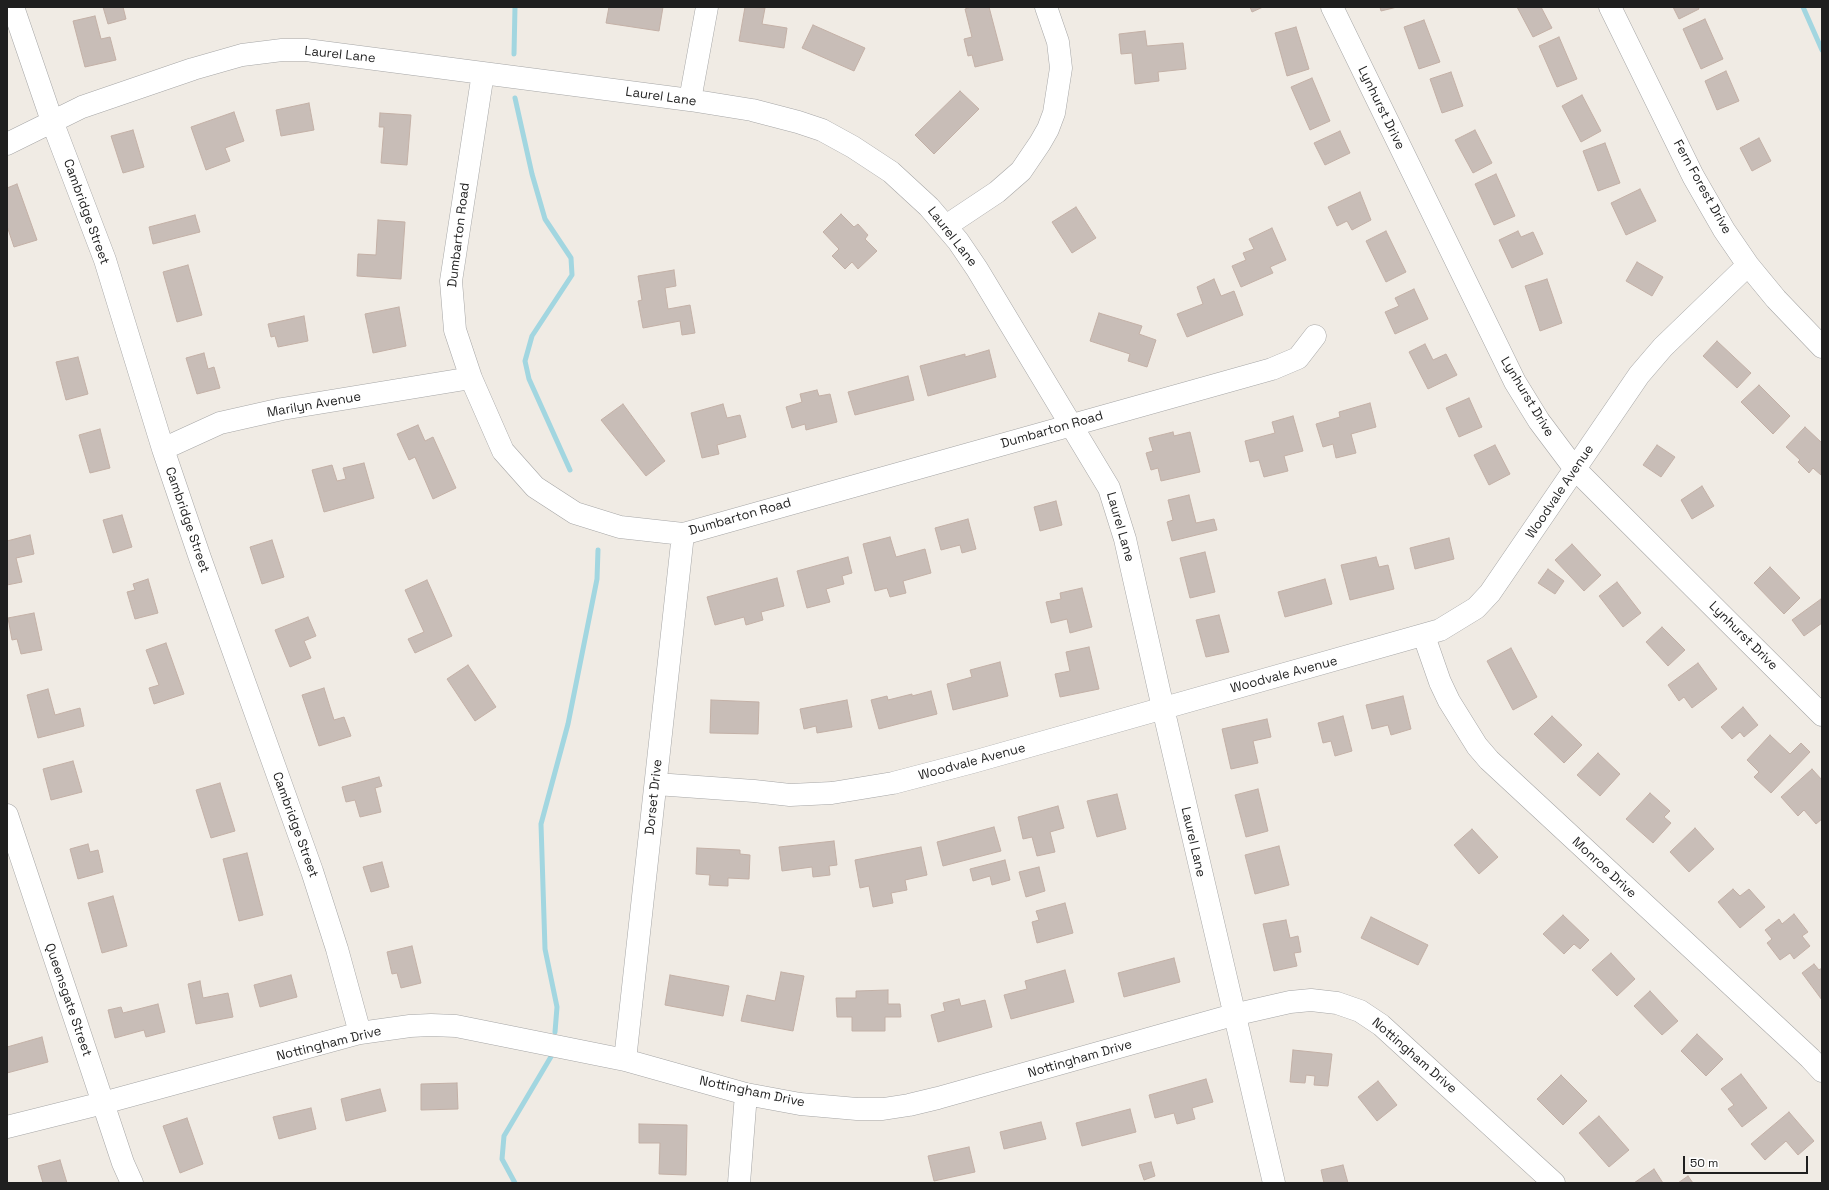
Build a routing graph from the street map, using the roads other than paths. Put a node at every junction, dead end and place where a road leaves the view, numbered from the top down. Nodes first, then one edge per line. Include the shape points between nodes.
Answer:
1 (13, 7) edge
2 (707, 7) edge
3 (1046, 7) edge
4 (1332, 7) edge
5 (1610, 7) edge
6 (483, 73) junction
7 (690, 100) junction
8 (52, 121) junction
9 (7, 144) edge
10 (946, 226) junction
11 (1748, 265) junction
12 (1315, 336) dead end
13 (1822, 347) edge
14 (471, 378) junction
15 (1071, 424) junction
16 (163, 449) junction
17 (1575, 469) junction
18 (683, 534) junction
19 (1424, 636) junction
20 (1163, 708) junction
21 (1822, 715) edge
22 (656, 784) junction
23 (7, 815) edge
24 (1233, 1015) junction
25 (360, 1033) junction
26 (624, 1060) junction
27 (1822, 1071) edge
28 (746, 1094) junction
29 (103, 1103) junction
30 (7, 1127) edge
31 (132, 1183) edge
32 (739, 1183) edge
33 (1274, 1183) edge
34 (1554, 1183) edge

1 - 8 street, Cambridge Street
2 - 7 street
3 - 10 street via 1058,42 1061,68 1054,113 1048,129 1022,171 997,192
4 - 17 street, Lynhurst Drive via 1515,382 1539,422
5 - 11 street, Fern Forest Drive via 1693,176 1724,230
6 - 7 street, Laurel Lane
6 - 8 street, Laurel Lane via 342,54 282,50 242,55 193,69 82,107
6 - 14 street, Dumbarton Road via 451,281 455,330
7 - 10 street, Laurel Lane via 752,110 822,130 854,147 891,172
8 - 9 street, Laurel Lane
8 - 16 street, Cambridge Street via 105,260
10 - 15 street, Laurel Lane via 977,269
11 - 13 street, Fern Forest Drive
11 - 17 street, Woodvale Avenue via 1663,347 1639,375
12 - 15 street, Dumbarton Road via 1298,358 1272,369
14 - 16 street, Marilyn Avenue via 220,423
14 - 18 street, Dumbarton Road via 503,451 535,488 575,513 620,528
15 - 18 street, Dumbarton Road
15 - 20 street, Laurel Lane via 1109,488 1125,539
16 - 25 street, Cambridge Street via 312,872
17 - 19 street, Woodvale Avenue via 1490,593 1465,616
17 - 21 street, Lynhurst Drive
18 - 22 street, Dorset Drive
19 - 20 street, Woodvale Avenue
19 - 27 street, Monroe Drive via 1449,701 1477,746 1489,760
20 - 22 street, Woodvale Avenue via 893,783 832,793 790,795
20 - 24 street, Laurel Lane
22 - 26 street, Dorset Drive
23 - 29 street, Queensgate Street
24 - 28 street, Nottingham Drive via 910,1105 857,1109 800,1104
24 - 33 street, Laurel Lane
24 - 34 street, Nottingham Drive via 1290,1002 1311,1000 1337,1003 1360,1011 1381,1025
25 - 26 street, Nottingham Drive via 410,1026 456,1026
25 - 29 street, Nottingham Drive
26 - 28 street, Nottingham Drive
28 - 32 street
29 - 30 street, Nottingham Drive
29 - 31 street, Queensgate Street

